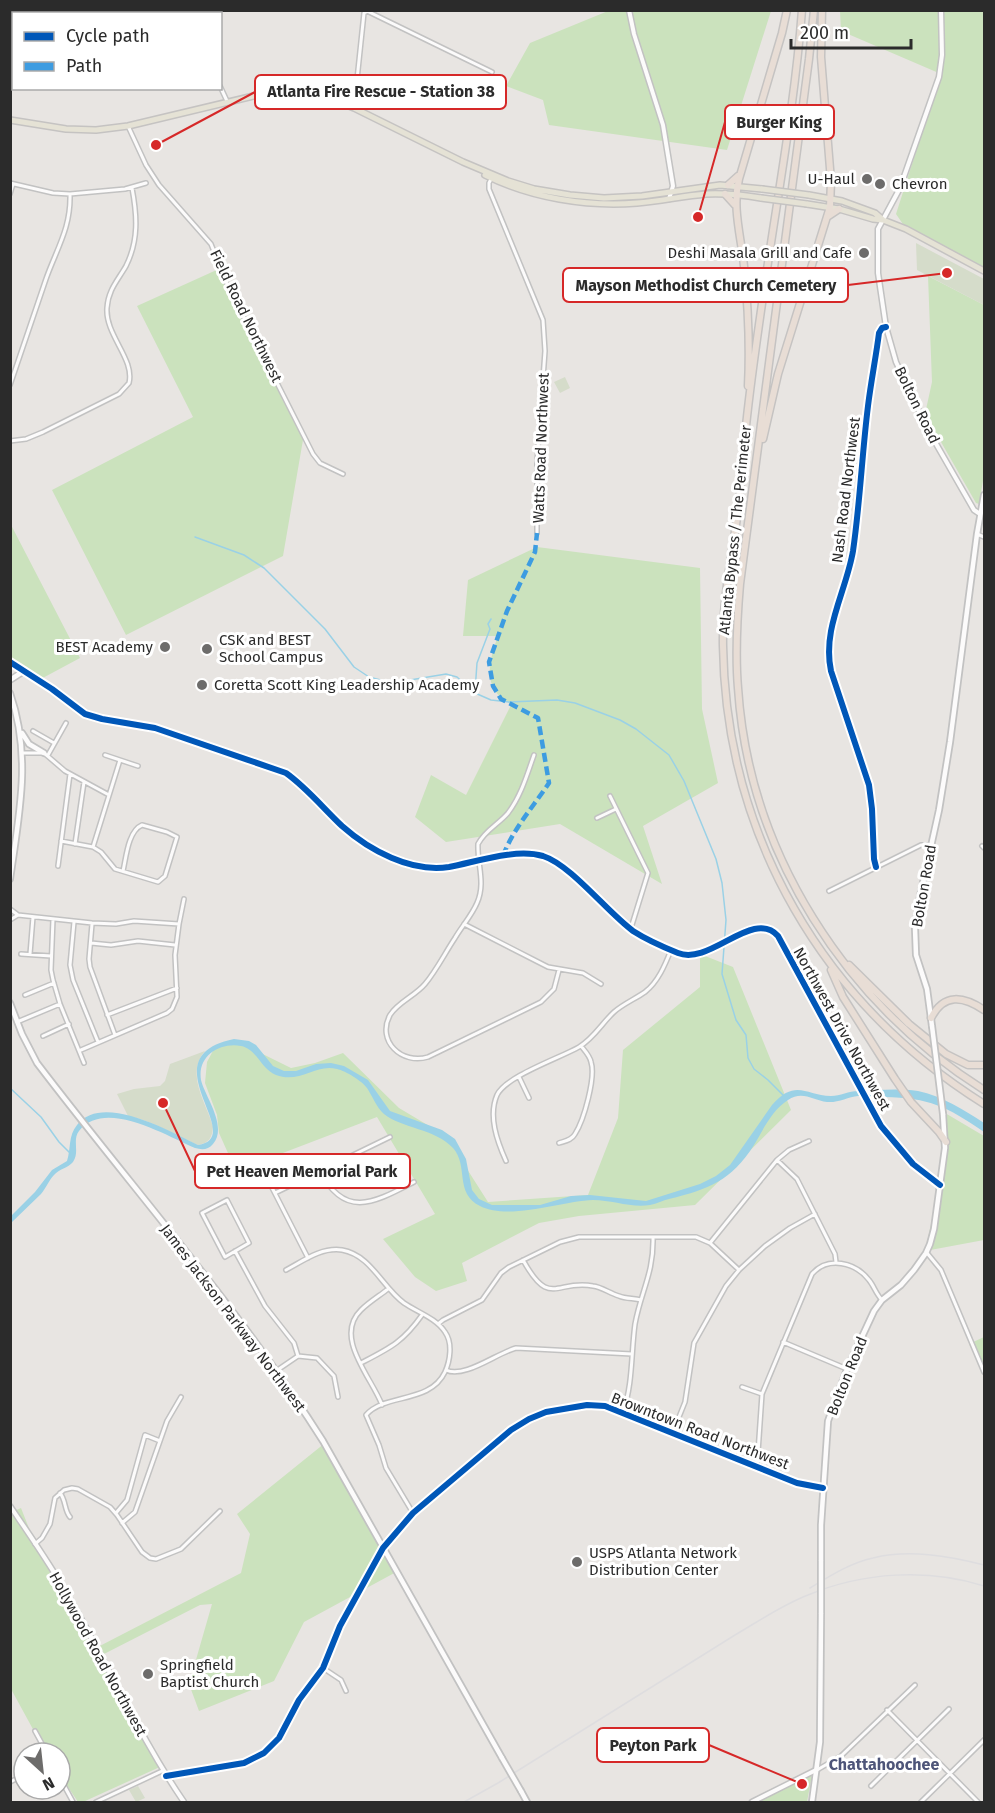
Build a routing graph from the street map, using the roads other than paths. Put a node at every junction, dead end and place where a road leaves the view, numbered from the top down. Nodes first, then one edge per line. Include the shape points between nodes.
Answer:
1 (629, 10) edge
2 (786, 10) edge
3 (802, 10) edge
4 (814, 10) edge
5 (822, 10) edge
6 (940, 10) edge
7 (368, 11) edge
8 (492, 72) dead end
9 (222, 90) edge
10 (227, 102) junction
11 (354, 108) junction
12 (10, 120) edge
13 (128, 126) junction
14 (740, 174) junction
15 (492, 176) junction
16 (12, 183) edge
17 (147, 183) dead end
18 (728, 185) junction
19 (737, 186) junction
20 (132, 188) junction
21 (672, 191) junction
22 (70, 194) junction
23 (725, 194) junction
24 (10, 195) edge
25 (736, 195) junction
26 (669, 199) junction
27 (831, 199) junction
28 (735, 206) junction
29 (830, 207) junction
30 (839, 209) junction
31 (827, 218) junction
32 (883, 220) junction
33 (984, 271) edge
34 (886, 327) junction
35 (10, 385) edge
36 (746, 426) junction
37 (10, 441) edge
38 (755, 471) junction
39 (343, 474) dead end
40 (984, 495) edge
41 (981, 514) junction
42 (537, 533) dead end
43 (977, 534) junction
44 (984, 537) edge
45 (10, 662) edge
46 (24, 671) junction
47 (10, 680) edge
48 (10, 693) edge
49 (66, 723) dead end
50 (20, 730) junction
51 (33, 731) dead end
52 (54, 743) junction
53 (23, 753) junction
54 (46, 754) junction
55 (105, 755) dead end
56 (534, 755) dead end
57 (120, 760) junction
58 (138, 766) dead end
59 (70, 774) junction
60 (84, 782) junction
61 (109, 795) junction
62 (610, 796) dead end
63 (616, 808) junction
64 (597, 818) dead end
65 (61, 841) junction
66 (75, 844) junction
67 (931, 845) junction
68 (93, 847) junction
69 (478, 860) junction
70 (58, 866) dead end
71 (876, 867) junction
72 (123, 871) junction
73 (10, 879) edge
74 (829, 891) dead end
75 (184, 899) dead end
76 (10, 909) edge
77 (18, 915) junction
78 (33, 917) junction
79 (53, 919) junction
80 (10, 920) edge
81 (74, 922) junction
82 (92, 924) junction
83 (179, 924) junction
84 (464, 924) junction
85 (630, 928) junction
86 (91, 943) junction
87 (176, 945) junction
88 (830, 945) junction
89 (671, 950) junction
90 (21, 954) dead end
91 (30, 954) junction
92 (51, 956) junction
93 (827, 961) junction
94 (559, 970) junction
95 (54, 983) junction
96 (601, 984) dead end
97 (177, 988) junction
98 (25, 995) dead end
99 (10, 1003) edge
100 (60, 1004) junction
101 (984, 1010) edge
102 (107, 1015) junction
103 (931, 1018) junction
104 (17, 1022) junction
105 (69, 1024) junction
106 (43, 1035) dead end
107 (115, 1035) junction
108 (98, 1042) junction
109 (581, 1046) junction
110 (81, 1050) junction
111 (84, 1063) dead end
112 (984, 1065) edge
113 (519, 1077) junction
114 (984, 1090) edge
115 (529, 1098) dead end
116 (984, 1104) edge
117 (390, 1137) dead end
118 (808, 1141) dead end
119 (946, 1142) junction
120 (559, 1143) dead end
121 (777, 1160) junction
122 (506, 1161) dead end
123 (263, 1170) dead end
124 (320, 1171) junction
125 (414, 1182) dead end
126 (940, 1185) junction
127 (275, 1193) junction
128 (815, 1214) junction
129 (653, 1237) junction
130 (710, 1243) junction
131 (235, 1251) junction
132 (926, 1252) junction
133 (308, 1258) junction
134 (523, 1260) junction
135 (836, 1262) junction
136 (286, 1270) dead end
137 (739, 1270) junction
138 (388, 1290) junction
139 (641, 1300) junction
140 (882, 1300) junction
141 (422, 1314) junction
142 (438, 1324) junction
143 (783, 1342) junction
144 (632, 1354) junction
145 (298, 1356) junction
146 (361, 1363) junction
147 (847, 1369) junction
148 (446, 1370) junction
149 (276, 1371) junction
150 (984, 1372) edge
151 (742, 1387) dead end
152 (762, 1394) junction
153 (182, 1397) dead end
154 (338, 1398) dead end
155 (382, 1406) junction
156 (623, 1412) junction
157 (673, 1432) junction
158 (160, 1441) junction
159 (757, 1467) junction
160 (823, 1488) junction
161 (60, 1493) junction
162 (10, 1506) edge
163 (220, 1511) dead end
164 (116, 1513) junction
165 (413, 1513) junction
166 (13, 1514) edge
167 (70, 1517) dead end
168 (122, 1523) junction
169 (35, 1544) junction
170 (383, 1548) junction
171 (323, 1668) junction
172 (915, 1685) dead end
173 (346, 1691) dead end
174 (949, 1709) dead end
175 (887, 1710) junction
176 (35, 1731) dead end
177 (984, 1740) edge
178 (40, 1741) edge
179 (917, 1741) junction
180 (817, 1770) junction
181 (162, 1771) junction
182 (950, 1774) junction
183 (166, 1776) junction
184 (872, 1786) dead end
185 (96, 1803) edge
186 (184, 1803) edge
187 (527, 1803) edge
188 (752, 1803) edge
189 (812, 1803) edge
190 (921, 1803) edge
191 (978, 1803) edge

1 - 21 street via 663,125
2 - 14 highway
3 - 36 highway, Atlanta Bypass / The Perimeter
4 - 38 highway, Atlanta Bypass / The Perimeter
5 - 27 highway via 821,58
6 - 32 street, Bolton Road via 939,76 900,188
7 - 8 street
7 - 11 street via 364,13
9 - 10 street
10 - 11 main road via 300,92
10 - 13 main road
11 - 15 main road
12 - 13 main road via 80,130
13 - 39 street, Field Road Northwest via 159,185 211,244 227,284 313,454 320,463
14 - 18 highway
14 - 19 highway
15 - 21 main road via 534,189 580,196 628,197
15 - 26 main road via 532,192 588,202 626,204
15 - 42 street, Watts Road Northwest via 489,189 543,320
16 - 22 street
16 - 24 street
17 - 20 street
18 - 19 main road
18 - 21 main road
19 - 25 highway
19 - 27 main road, bridge
20 - 22 street
20 - 37 street via 135,240 127,264 110,292 107,313 112,335 129,368 129,383 118,394 43,432
21 - 26 street
22 - 35 street via 66,231
23 - 25 main road
23 - 26 main road
23 - 28 highway
25 - 28 highway
25 - 29 main road, bridge
27 - 29 highway
27 - 32 main road via 868,210
28 - 36 highway via 749,331
29 - 30 main road
29 - 31 highway
30 - 31 highway
30 - 32 main road
31 - 38 highway via 778,374
32 - 33 main road
32 - 34 street, Bolton Road via 878,229 878,273
34 - 41 street, Bolton Road via 896,362 927,428 974,510
34 - 71 street, Nash Road Northwest via 879,333 852,552 832,621 829,655 869,785
36 - 93 highway, Atlanta Bypass / The Perimeter via 723,643 730,726 763,848 795,911
38 - 88 highway, Atlanta Bypass / The Perimeter via 737,622 744,737 772,839 798,893
40 - 41 main road
41 - 43 main road, Bolton Road
43 - 44 street
43 - 67 main road, Bolton Road via 951,740
45 - 46 street, Northwest Drive Northwest
46 - 47 main road
46 - 69 street, Northwest Drive Northwest via 86,714 155,728 286,773 350,832 399,861 431,868
48 - 50 main road
49 - 52 street
50 - 53 main road
50 - 54 main road via 29,744
51 - 52 street
52 - 54 street
53 - 54 street
53 - 73 main road
54 - 59 street
55 - 57 street
56 - 69 street via 509,812 480,839
57 - 58 street
57 - 61 street
59 - 60 street
59 - 65 street
60 - 61 street
60 - 66 street
61 - 68 street
62 - 63 street
63 - 64 street
63 - 85 street via 648,873
65 - 66 street
65 - 70 street
66 - 68 street
67 - 71 street via 921,845
67 - 103 main road, Bolton Road via 915,939
68 - 72 street via 115,869
69 - 84 street via 481,893
69 - 85 street, Northwest Drive Northwest via 531,854 552,860
71 - 74 street
72 - 72 street via 162,880 177,837 138,826
75 - 83 street
76 - 77 street
77 - 78 street
77 - 80 street
78 - 79 street
78 - 91 street
79 - 81 street
79 - 92 street
81 - 82 street
81 - 108 street via 70,965
82 - 83 street
82 - 86 street
83 - 87 street
84 - 94 street
84 - 94 street via 426,983 389,1017 388,1040 404,1057 428,1058 541,1002 554,989
85 - 89 street, Northwest Drive Northwest
86 - 87 street via 143,941
86 - 102 street via 90,967
87 - 97 street
88 - 112 highway via 909,1024 946,1054 968,1065
88 - 114 highway, Atlanta Bypass / The Perimeter via 892,1018 942,1061
89 - 109 street via 650,988 614,1012
89 - 126 street, Northwest Drive Northwest via 691,955 757,927 772,931 881,1126 901,1153
90 - 91 street
91 - 92 street
92 - 95 street
93 - 116 highway, Atlanta Bypass / The Perimeter via 885,1028 936,1072
93 - 119 highway via 843,997 895,1079
94 - 96 street via 583,973
95 - 98 street
95 - 100 street
97 - 102 street
97 - 107 street via 176,1002 167,1013
99 - 104 main road, James Jackson Parkway Northwest
100 - 104 street
100 - 105 street
101 - 103 highway via 970,1002 952,999 940,1004
102 - 107 street
103 - 119 main road, Bolton Road, bridge
104 - 149 main road, James Jackson Parkway Northwest via 37,1063
105 - 106 street
105 - 110 street
107 - 108 street
108 - 110 street
109 - 113 street
109 - 120 street via 591,1059 592,1079 575,1135
110 - 111 street
113 - 115 street
113 - 122 street via 502,1088 494,1106 495,1131
117 - 124 street
118 - 121 street
119 - 126 main road, Bolton Road
121 - 128 street via 797,1179
121 - 130 street
123 - 127 street
124 - 125 street via 335,1193 357,1203 377,1201
124 - 127 street
126 - 132 main road, Bolton Road via 934,1229
127 - 133 street
128 - 135 street
128 - 137 street via 777,1237
129 - 130 street via 696,1237
129 - 134 street via 579,1237
129 - 139 street via 652,1267
130 - 137 street
131 - 131 street via 249,1243 227,1200 202,1213 225,1257
131 - 145 street via 265,1306 294,1343
132 - 140 main road, Bolton Road via 901,1285
132 - 150 street via 941,1270
133 - 136 street
133 - 138 street via 330,1250 352,1253 369,1264
134 - 139 street via 534,1279 547,1287 591,1285 620,1297
134 - 142 street via 501,1273 482,1300
135 - 140 street via 865,1276
135 - 143 street via 822,1264 812,1274
137 - 157 street via 697,1335 691,1351 685,1402
138 - 141 street
138 - 146 street via 362,1309 353,1322 352,1341
139 - 144 street
140 - 147 main road, Bolton Road
141 - 142 street
141 - 146 street via 400,1341
142 - 148 street via 449,1343
143 - 147 street
143 - 152 street
144 - 148 street via 516,1348 465,1371
144 - 156 street
145 - 149 street
145 - 154 street via 322,1361 334,1376
146 - 155 street
147 - 160 main road, Bolton Road via 828,1421
148 - 155 street via 428,1390
149 - 170 main road, James Jackson Parkway Northwest via 322,1441
151 - 152 street
152 - 159 street
153 - 158 street
155 - 165 street via 366,1415 386,1468
156 - 157 street, Browntown Road Northwest
156 - 165 street, Browntown Road Northwest via 587,1405 529,1419
157 - 159 street, Browntown Road Northwest
158 - 164 street via 146,1434 128,1500
158 - 168 street via 135,1512
159 - 160 street, Browntown Road Northwest via 797,1483
160 - 180 main road, Bolton Road, bridge
161 - 164 street via 78,1489
161 - 167 street
161 - 169 street via 55,1498 51,1524
162 - 166 street, Hollywood Road Northwest
163 - 168 street via 181,1549 156,1559 142,1552
164 - 168 street
165 - 170 street, Browntown Road Northwest
166 - 169 street, Hollywood Road Northwest
169 - 181 street, Hollywood Road Northwest via 71,1600
170 - 171 street, Browntown Road Northwest via 340,1626
170 - 187 main road, James Jackson Parkway Northwest, bridge
171 - 173 street via 341,1680
171 - 183 street, Browntown Road Northwest via 299,1700 279,1738 264,1753 244,1763
172 - 175 street
174 - 179 street
175 - 179 street
175 - 180 street via 841,1755
176 - 178 street
177 - 182 street
179 - 182 street
179 - 184 street
180 - 188 street
180 - 189 main road, Bolton Road
181 - 183 street, Hollywood Road Northwest
181 - 185 street
182 - 190 street
182 - 191 street
183 - 186 street, Hollywood Road Northwest

